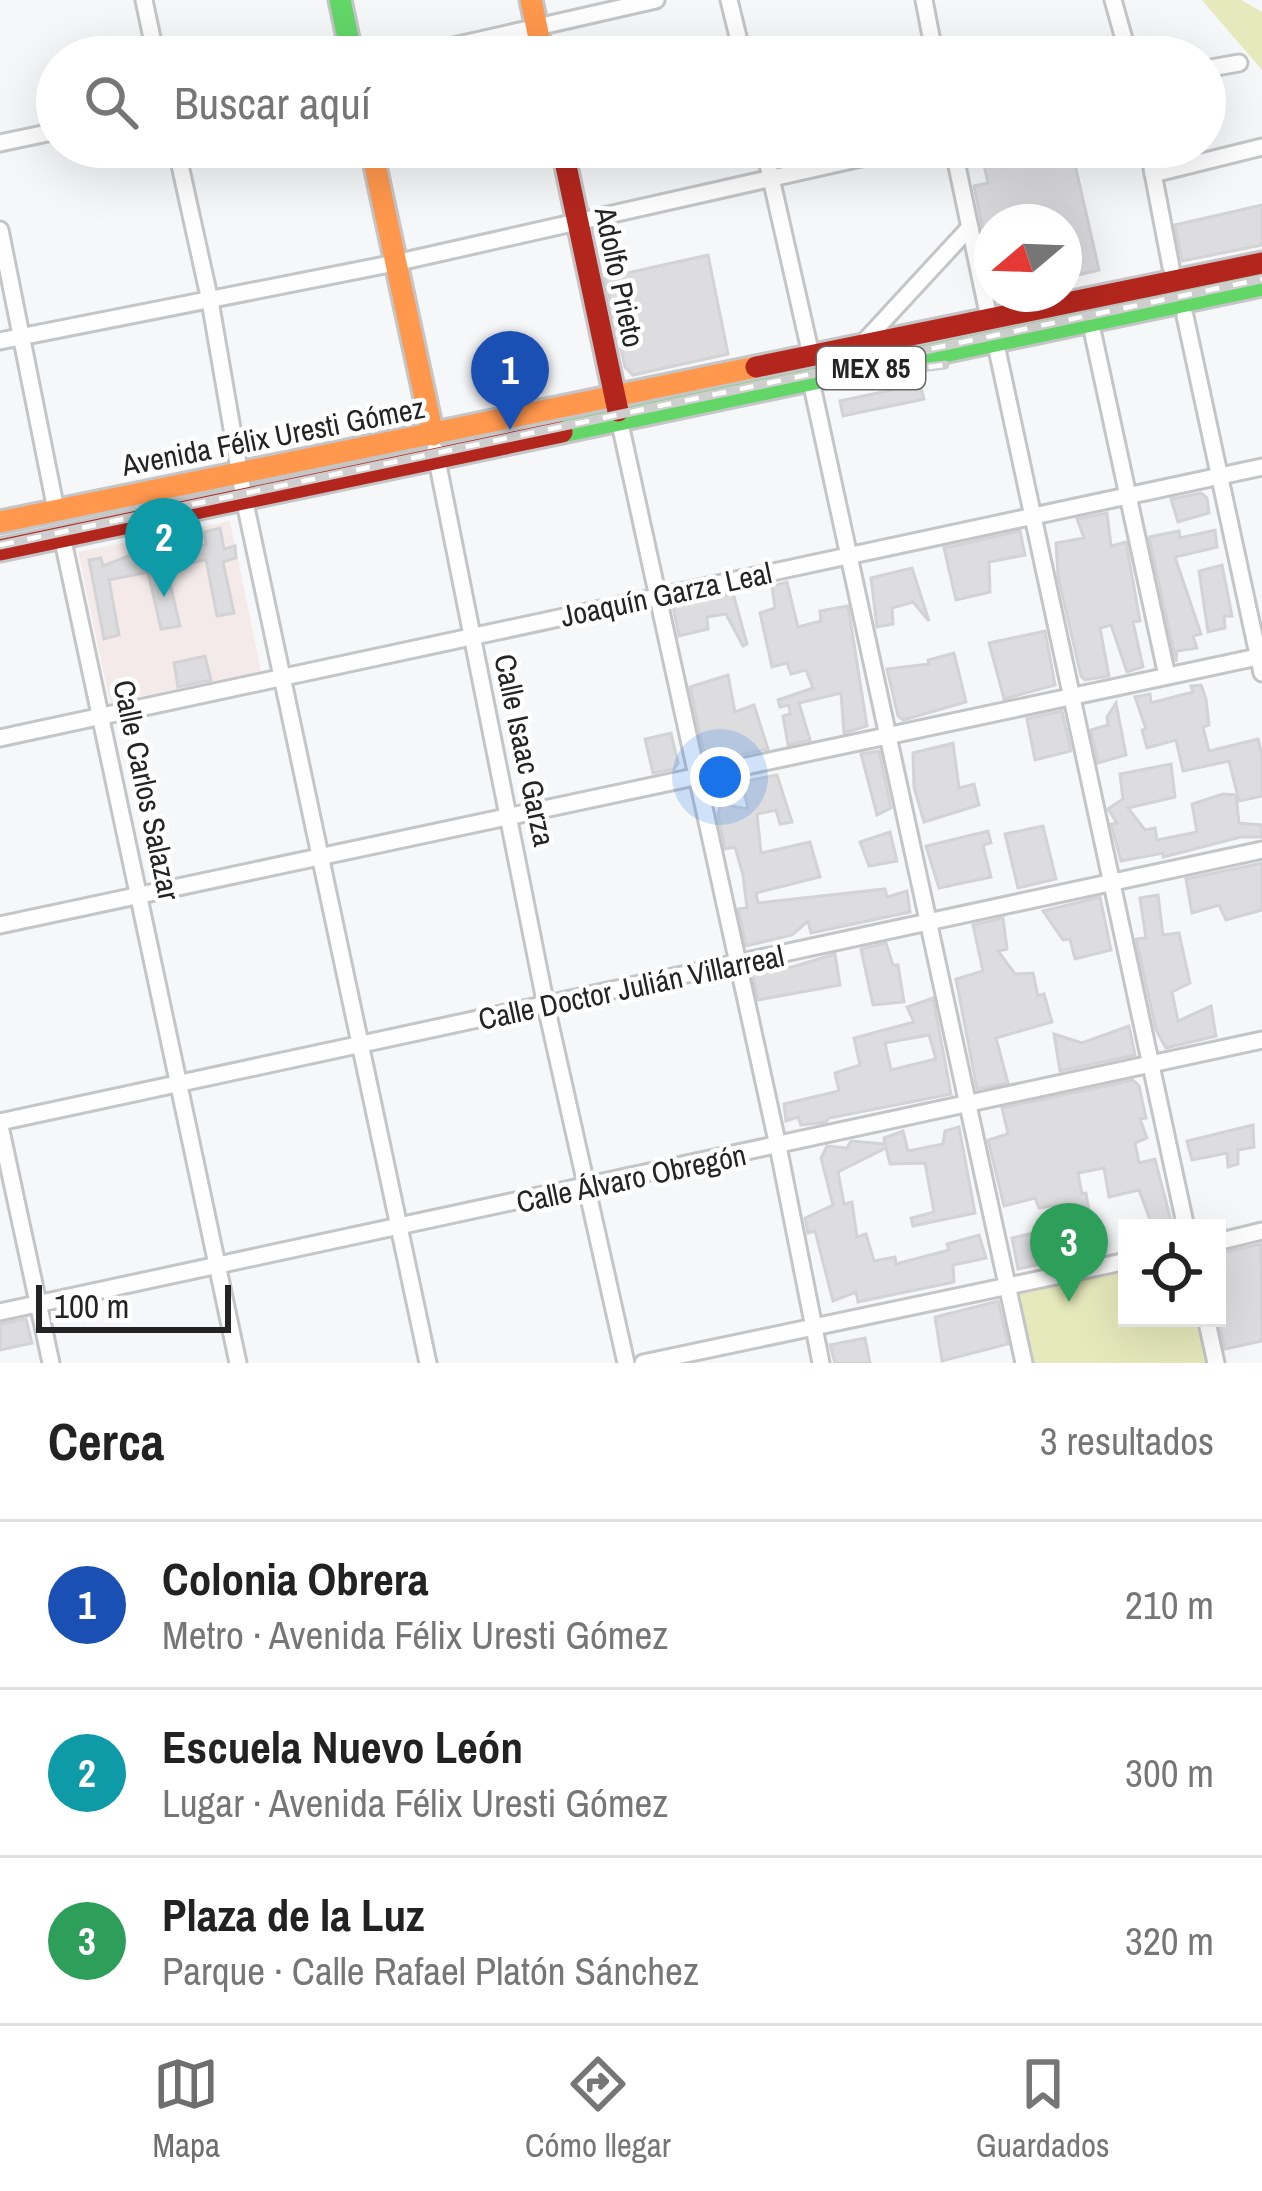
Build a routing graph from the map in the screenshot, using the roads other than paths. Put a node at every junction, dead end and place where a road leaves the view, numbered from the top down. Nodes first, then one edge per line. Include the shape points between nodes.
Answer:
1 (144, 0) edge
2 (340, 0) edge
3 (531, 0) edge
4 (656, 0) edge
5 (729, 0) edge
6 (924, 0) edge
7 (1113, 0) edge
8 (537, 27) junction
9 (152, 36) edge
10 (348, 36) edge
11 (497, 36) edge
12 (539, 36) edge
13 (737, 36) edge
14 (931, 36) edge
15 (1123, 36) edge
16 (1239, 63) dead end
17 (1226, 65) edge
18 (36, 135) edge
19 (0, 142) edge
20 (1262, 147) edge
21 (1226, 156) edge
22 (181, 168) edge
23 (375, 168) edge
24 (567, 168) edge
25 (769, 168) edge
26 (809, 168) edge
27 (957, 168) edge
28 (1152, 168) edge
29 (1177, 168) edge
30 (1153, 174) junction
31 (771, 176) junction
32 (578, 221) junction
33 (970, 227) junction
34 (0, 230) edge
35 (1262, 249) edge
36 (395, 263) junction
37 (1262, 263) edge
38 (1171, 267) junction
39 (1262, 285) edge
40 (1082, 296) edge
41 (1082, 299) edge
42 (1262, 299) edge
43 (211, 301) junction
44 (1082, 308) edge
45 (1037, 312) edge
46 (1058, 312) edge
47 (1185, 316) junction
48 (992, 329) junction
49 (1093, 334) junction
50 (23, 336) junction
51 (0, 341) edge
52 (862, 344) junction
53 (811, 355) junction
54 (811, 381) junction
55 (614, 395) junction
56 (620, 419) junction
57 (435, 446) junction
58 (1262, 467) edge
59 (239, 474) junction
60 (1220, 476) junction
61 (1128, 495) junction
62 (244, 498) junction
63 (56, 510) junction
64 (1034, 516) junction
65 (0, 522) edge
66 (62, 536) junction
67 (0, 550) edge
68 (848, 556) junction
69 (656, 594) junction
70 (472, 638) junction
71 (1261, 662) edge
72 (1167, 676) junction
73 (282, 678) junction
74 (1072, 696) junction
75 (100, 716) junction
76 (887, 736) junction
77 (0, 738) edge
78 (698, 778) junction
79 (509, 819) junction
80 (1262, 850) edge
81 (320, 859) junction
82 (1111, 882) junction
83 (140, 898) junction
84 (926, 920) junction
85 (0, 925) edge
86 (738, 964) junction
87 (547, 1006) junction
88 (1262, 1040) edge
89 (358, 1046) junction
90 (1152, 1064) junction
91 (179, 1084) junction
92 (966, 1106) junction
93 (0, 1124) edge
94 (778, 1147) junction
95 (589, 1186) junction
96 (1184, 1219) edge
97 (400, 1227) junction
98 (1262, 1232) edge
99 (1226, 1240) edge
100 (1118, 1263) edge
101 (218, 1266) junction
102 (1007, 1286) junction
103 (38, 1303) junction
104 (0, 1312) edge
105 (1208, 1327) edge
106 (814, 1328) junction
107 (51, 1363) edge
108 (238, 1363) edge
109 (428, 1363) edge
110 (626, 1363) edge
111 (643, 1363) edge
112 (821, 1363) edge
113 (1024, 1363) edge
114 (1216, 1363) edge

1 - 9 street
2 - 10 main road
3 - 8 main road
4 - 8 street
5 - 13 street
6 - 14 street
7 - 15 street
8 - 11 street
8 - 12 main road
16 - 17 street
18 - 19 street
20 - 21 street
22 - 43 street
23 - 36 main road, Calle Isaac Garza
24 - 32 main road, Adolfo Prieto
25 - 31 street
26 - 31 street
27 - 33 street
28 - 30 street
29 - 30 street
30 - 38 street
31 - 32 street
31 - 53 street
32 - 36 street
32 - 55 main road, Adolfo Prieto
33 - 48 street
33 - 52 street
34 - 50 street, Calle Carlos Salazar
35 - 38 main road
36 - 43 street
36 - 57 main road, Calle Isaac Garza
37 - 41 main road, Avenida Félix Uresti Gómez / MEX 85
38 - 40 main road
39 - 44 main road, Avenida Félix Uresti Gómez / MEX 85 via 1123,313
42 - 47 main road
43 - 50 street
43 - 59 street
45 - 48 main road, Avenida Félix Uresti Gómez / MEX 85
46 - 49 main road via 1068,336
47 - 49 main road
47 - 60 street
48 - 52 main road, Avenida Félix Uresti Gómez / MEX 85
48 - 54 main road, Avenida Félix Uresti Gómez / MEX 85
48 - 64 street
49 - 61 street
50 - 51 street
50 - 63 street, Calle Carlos Salazar
52 - 53 main road, Avenida Félix Uresti Gómez / MEX 85
53 - 55 main road, Avenida Félix Uresti Gómez / MEX 85
54 - 56 main road, Avenida Félix Uresti Gómez / MEX 85
54 - 68 street
55 - 56 main road, Adolfo Prieto
55 - 57 main road, Avenida Félix Uresti Gómez / MEX 85
56 - 57 main road, Avenida Félix Uresti Gómez / MEX 85
56 - 69 street
57 - 59 main road, Avenida Félix Uresti Gómez / MEX 85
57 - 62 main road, Avenida Félix Uresti Gómez / MEX 85
57 - 70 street, Calle Isaac Garza
58 - 60 street, Joaquín Garza Leal
59 - 62 street
59 - 63 main road, Avenida Félix Uresti Gómez / MEX 85
60 - 61 street, Joaquín Garza Leal
60 - 71 street
61 - 64 street, Joaquín Garza Leal
61 - 72 street
62 - 66 main road, Avenida Félix Uresti Gómez / MEX 85
62 - 73 street
63 - 65 main road, Avenida Félix Uresti Gómez / MEX 85
63 - 66 main road, Calle Carlos Salazar
64 - 68 street, Joaquín Garza Leal
64 - 74 street
66 - 67 main road, Avenida Félix Uresti Gómez / MEX 85
66 - 75 street, Calle Carlos Salazar
68 - 69 street, Joaquín Garza Leal
68 - 76 street
69 - 70 street, Joaquín Garza Leal
69 - 78 street
70 - 73 street, Joaquín Garza Leal
70 - 79 street, Calle Isaac Garza
71 - 72 street
72 - 74 street
73 - 75 street, Joaquín Garza Leal
73 - 81 street
74 - 76 street
74 - 82 street
75 - 77 street, Joaquín Garza Leal
75 - 83 street, Calle Carlos Salazar
76 - 78 street
76 - 84 street
78 - 79 street
78 - 86 street
79 - 81 street
79 - 87 street, Calle Isaac Garza
80 - 82 street, Calle Doctor Julián Villarreal
81 - 83 street
81 - 89 street
82 - 84 street, Calle Doctor Julián Villarreal
82 - 90 street
83 - 85 street
83 - 91 street, Calle Carlos Salazar
84 - 86 street, Calle Doctor Julián Villarreal
84 - 92 street
86 - 87 street, Calle Doctor Julián Villarreal
86 - 94 street
87 - 89 street, Calle Doctor Julián Villarreal
87 - 95 street, Calle Isaac Garza
88 - 90 street, Calle Álvaro Obregón
89 - 91 street, Calle Doctor Julián Villarreal
89 - 97 street
90 - 92 street, Calle Álvaro Obregón
90 - 96 street
91 - 93 street, Calle Doctor Julián Villarreal
91 - 101 street, Calle Carlos Salazar
92 - 94 street, Calle Álvaro Obregón
92 - 102 street
93 - 103 street
94 - 95 street, Calle Álvaro Obregón
94 - 106 street
95 - 97 street, Calle Álvaro Obregón
95 - 110 street, Calle Isaac Garza
97 - 101 street, Calle Álvaro Obregón
97 - 109 street
98 - 99 street
100 - 102 street
101 - 103 street, Calle Álvaro Obregón
101 - 108 street, Calle Carlos Salazar
102 - 106 street
102 - 113 street
103 - 104 street, Calle Álvaro Obregón
103 - 107 street
105 - 114 street
106 - 111 street
106 - 112 street

